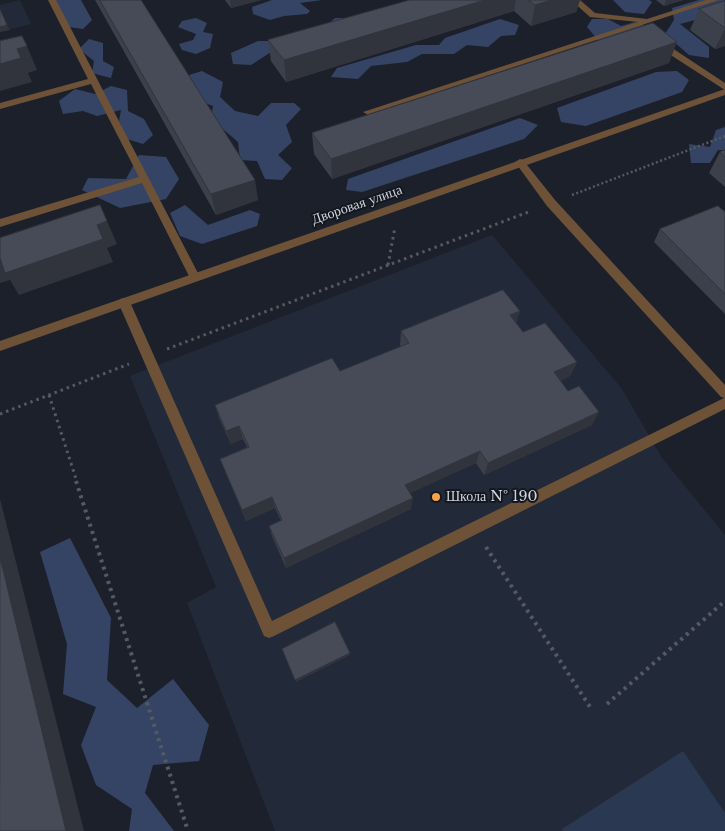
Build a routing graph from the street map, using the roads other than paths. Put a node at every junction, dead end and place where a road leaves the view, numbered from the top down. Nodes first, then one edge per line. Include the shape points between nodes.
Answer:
1 (52, 0) edge
2 (575, 0) edge
3 (714, 0) edge
4 (654, 28) junction
5 (94, 80) junction
6 (725, 87) edge
7 (725, 92) edge
8 (0, 106) edge
9 (368, 112) dead end
10 (520, 162) junction
11 (145, 179) junction
12 (0, 223) edge
13 (195, 276) junction
14 (124, 302) junction
15 (0, 346) edge
16 (725, 393) edge
17 (725, 403) edge

1 - 5 street
2 - 4 street via 593,15
3 - 4 street
4 - 6 street via 670,50
4 - 9 street
5 - 8 street
5 - 11 street
7 - 10 street, Дворовая улица
10 - 13 street, Дворовая улица
10 - 16 street via 551,204
11 - 12 street
11 - 13 street
13 - 14 street, Дворовая улица
14 - 15 street, Дворовая улица
14 - 17 street via 269,631

